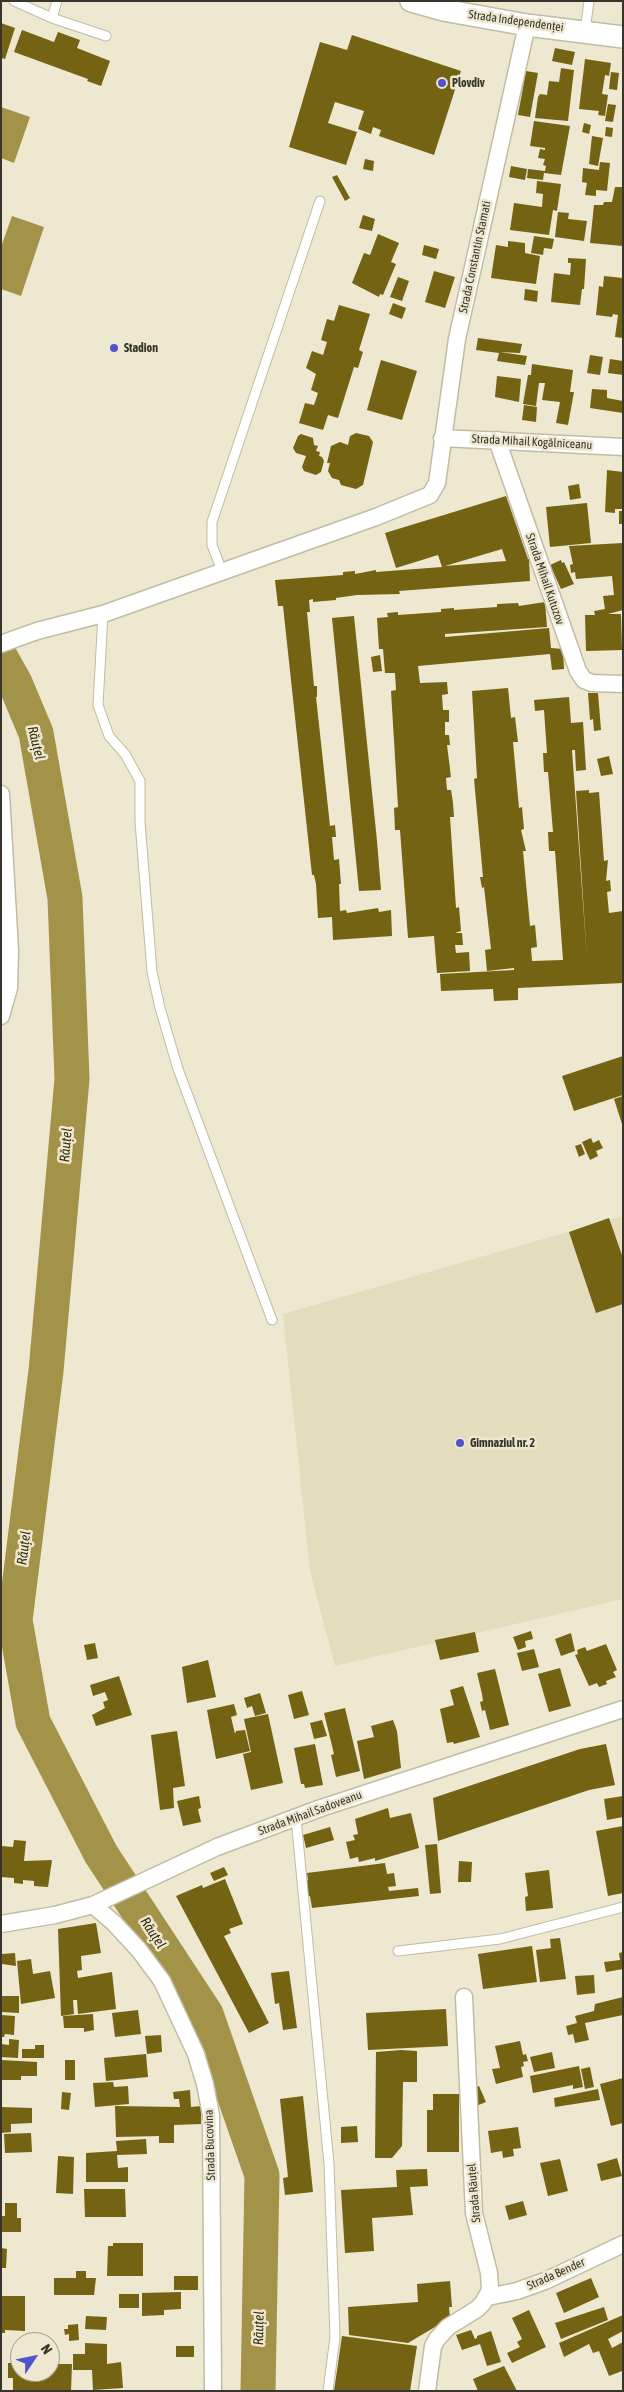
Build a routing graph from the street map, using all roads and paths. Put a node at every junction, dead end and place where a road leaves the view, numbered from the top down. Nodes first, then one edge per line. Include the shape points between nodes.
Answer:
1 (14, 1) edge
2 (57, 1) edge
3 (410, 1) edge
4 (589, 1) edge
5 (52, 18) junction
6 (526, 25) junction
7 (585, 31) junction
8 (106, 36) dead end
9 (623, 37) edge
10 (320, 201) dead end
11 (442, 438) junction
12 (497, 440) junction
13 (623, 447) edge
14 (222, 571) junction
15 (103, 614) junction
16 (1, 644) edge
17 (623, 684) edge
18 (1, 794) edge
19 (1, 1016) edge
20 (272, 1320) dead end
21 (623, 1709) edge
22 (296, 1818) junction
23 (97, 1902) junction
24 (623, 1907) edge
25 (1, 1924) edge
26 (398, 1951) dead end
27 (464, 1997) dead end
28 (623, 2244) edge
29 (488, 2297) junction
30 (213, 2391) edge
31 (328, 2391) edge
32 (427, 2391) edge

1 - 5 lane
2 - 5 lane
3 - 6 street, Strada Independenței
4 - 7 lane
5 - 8 lane
6 - 7 street, Strada Independenței
6 - 11 street, Strada Constantin Stamati via 457,339
7 - 9 street, Strada Independenței
10 - 14 lane via 212,522 212,545
11 - 12 street, Strada Mihail Kogălniceanu
11 - 14 street, Strada Constantin Stamati via 434,490 426,498
12 - 13 street, Strada Mihail Kogălniceanu
12 - 17 street, Strada Mihail Kutuzov via 578,670 584,680 592,683
14 - 15 street
15 - 16 street
15 - 20 lane via 98,705 110,736 140,781 140,822 152,972 160,1008 178,1069
18 - 19 street via 10,950 9,988
21 - 22 street, Strada Mihail Sadoveanu
22 - 23 street, Strada Mihail Sadoveanu via 217,1847
22 - 31 lane via 329,2164 335,2337
23 - 25 street, Strada Mihail Sadoveanu via 55,1915
23 - 30 street, Strada Bucovina via 162,1981 196,2054 205,2084 211,2115
24 - 26 lane via 500,1939
27 - 29 street, Strada Răuțel via 474,2213 491,2281
28 - 29 street, Strada Bender via 545,2281
29 - 32 street via 477,2310 448,2327 437,2339 433,2346

